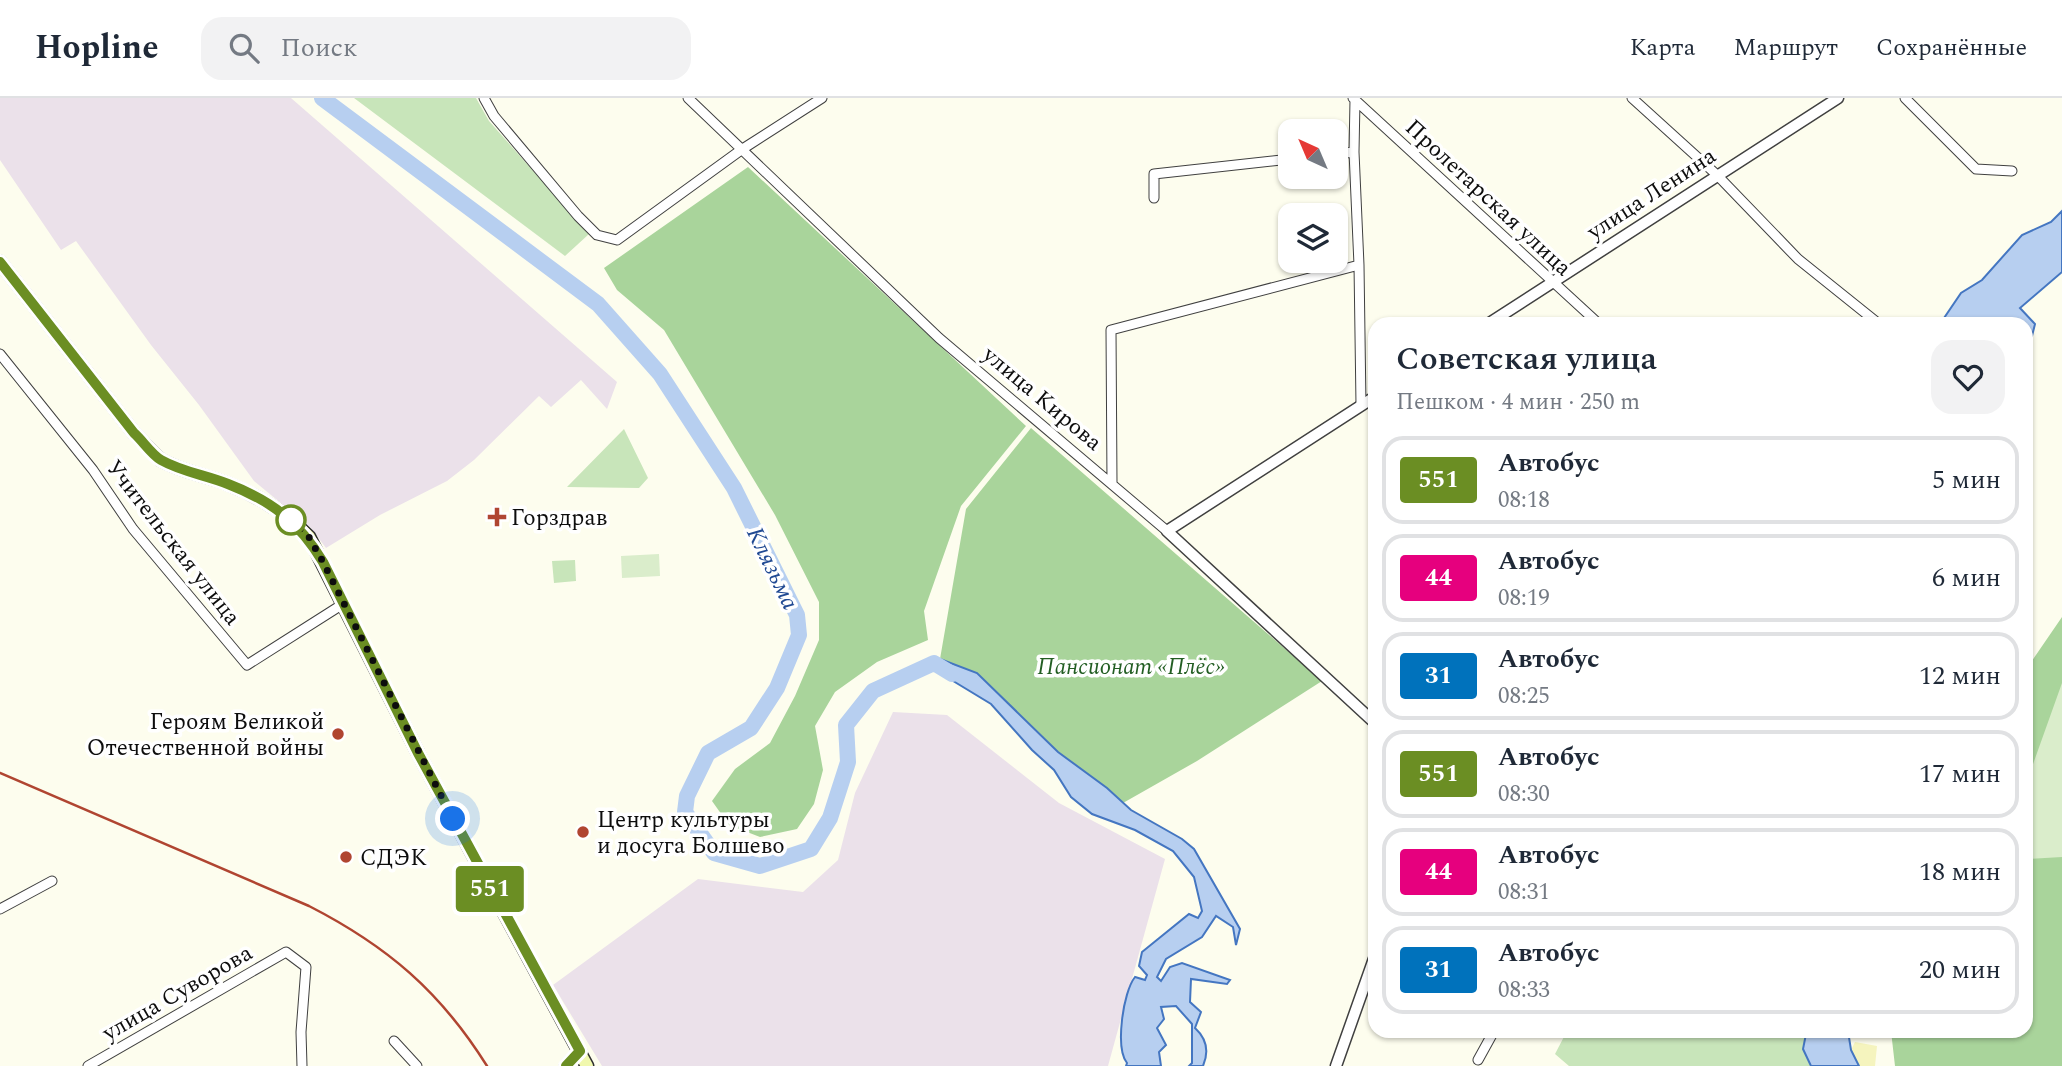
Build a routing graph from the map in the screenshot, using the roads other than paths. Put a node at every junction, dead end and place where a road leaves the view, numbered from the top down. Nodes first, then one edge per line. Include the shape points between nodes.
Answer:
1 (484, 98) edge
2 (688, 98) edge
3 (822, 98) edge
4 (1632, 98) edge
5 (1838, 98) edge
6 (1905, 98) edge
7 (1354, 99) edge
8 (741, 150) junction
9 (1354, 152) junction
10 (1348, 153) edge
11 (1278, 160) edge
12 (2012, 171) dead end
13 (1717, 174) junction
14 (1154, 198) dead end
15 (0, 262) edge
16 (1359, 265) junction
17 (1553, 282) junction
18 (1499, 317) edge
19 (1591, 317) edge
20 (1870, 317) edge
21 (0, 354) edge
22 (1368, 401) edge
23 (1361, 405) junction
24 (1112, 483) junction
25 (1167, 531) junction
26 (343, 604) junction
27 (1368, 717) edge
28 (52, 881) dead end
29 (0, 909) edge
30 (1368, 976) edge
31 (1490, 1038) edge
32 (394, 1041) dead end
33 (580, 1051) junction
34 (1478, 1060) dead end
35 (88, 1066) edge
36 (302, 1066) edge
37 (417, 1066) edge
38 (566, 1066) edge
39 (587, 1066) edge
40 (1336, 1066) edge

1 - 8 street via 578,216 597,235 617,240
2 - 8 street, улица Кирова
3 - 8 street
4 - 13 street
5 - 13 street, улица Ленина
6 - 12 street via 1976,169
7 - 9 street
7 - 17 street, Пролетарская улица
8 - 24 street, улица Кирова via 939,338
9 - 10 street
9 - 16 street
11 - 14 street via 1154,174
13 - 17 street, улица Ленина
13 - 20 street via 1798,259
15 - 26 main road via 134,433 159,458 260,499 293,521 309,537
16 - 23 street
16 - 24 street via 1111,330
17 - 18 street, улица Ленина
17 - 19 street, Пролетарская улица
21 - 26 street, Учительская улица via 93,470 133,529 247,665
22 - 23 street
23 - 25 street
24 - 25 street, улица Кирова
25 - 27 street, улица Кирова
26 - 33 main road via 418,753
28 - 29 street
30 - 40 street
31 - 34 street
32 - 37 street
33 - 38 main road
33 - 39 main road
35 - 36 street, улица Суворова via 286,952 306,967

